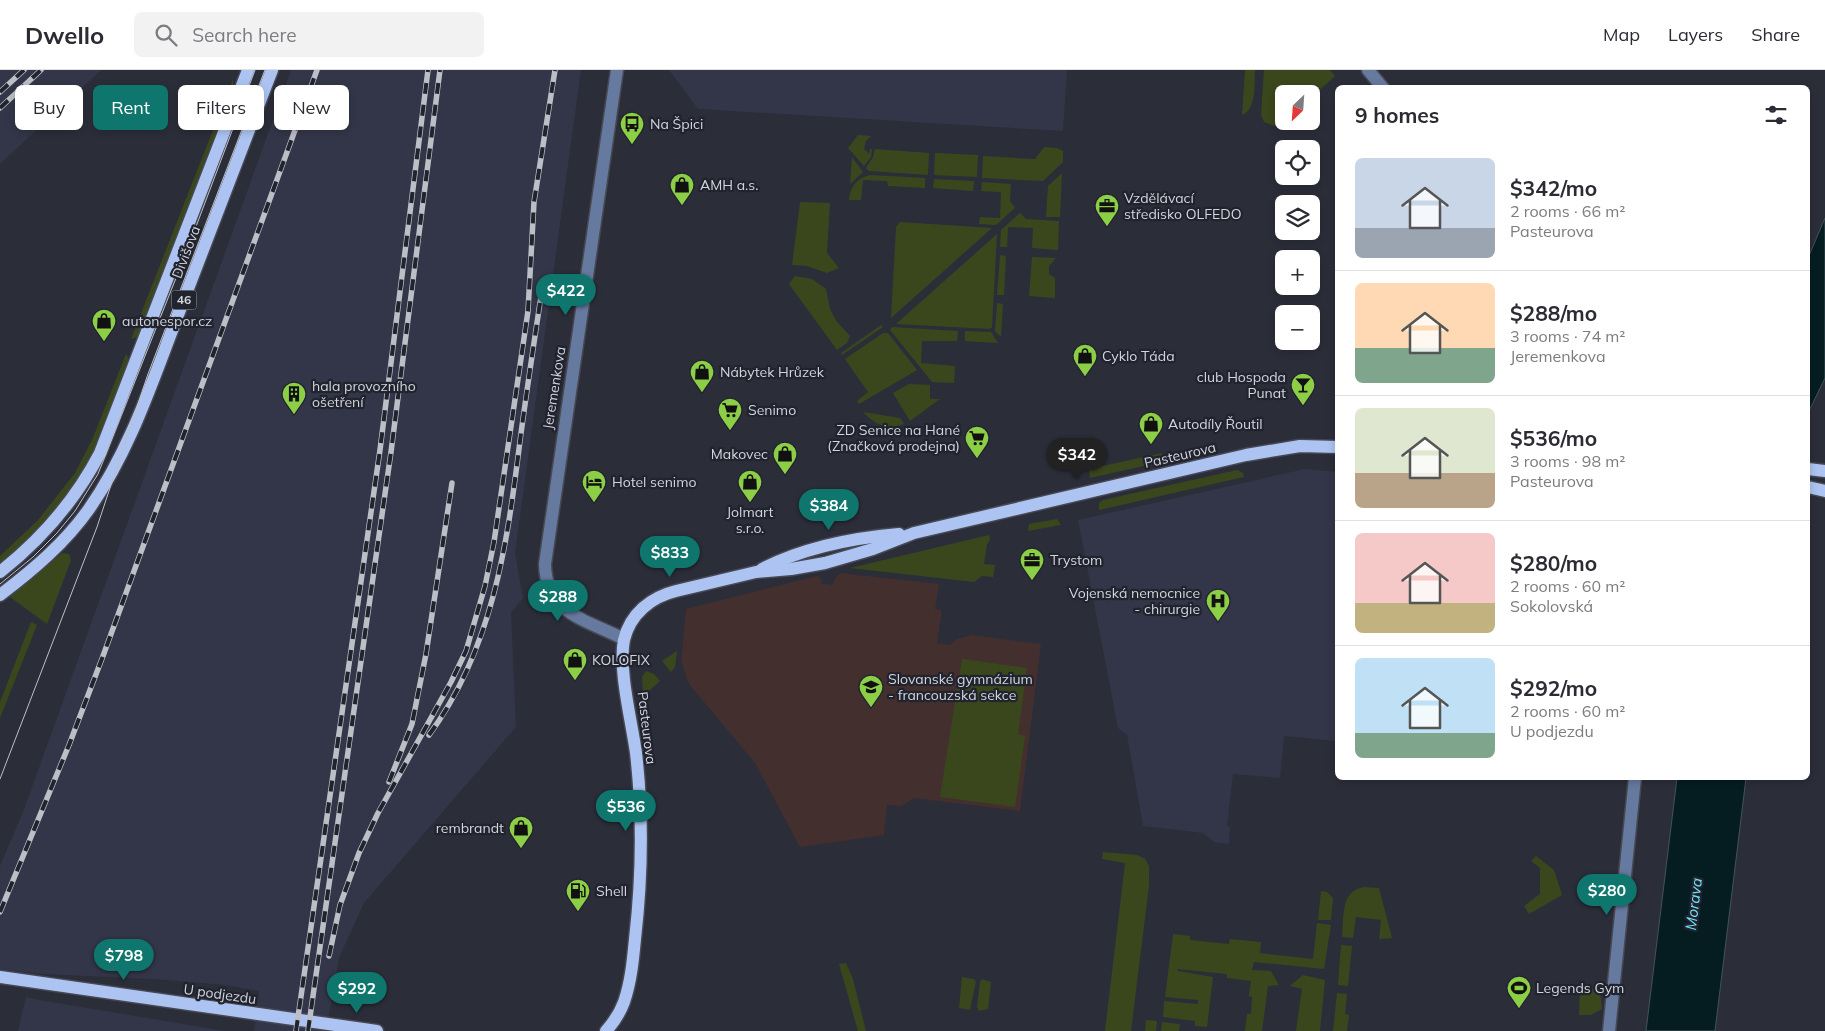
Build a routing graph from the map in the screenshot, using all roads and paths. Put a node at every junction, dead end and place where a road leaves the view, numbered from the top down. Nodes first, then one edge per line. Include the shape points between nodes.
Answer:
1 (248, 70) edge
2 (272, 70) edge
3 (617, 70) edge
4 (1368, 70) edge
5 (1380, 85) edge
6 (1335, 447) edge
7 (1810, 468) edge
8 (1824, 471) edge
9 (0, 572) edge
10 (0, 595) edge
11 (624, 639) junction
12 (1635, 780) edge
13 (0, 977) edge
14 (377, 1031) edge
15 (606, 1031) edge
16 (1609, 1031) edge

1 - 9 main road, Divišova / 46 via 100,454 64,511 27,550
2 - 10 main road, Divišova / 46 via 134,427 105,485 80,521 39,565
3 - 11 street, Jeremenkova via 545,564 549,589 564,609
4 - 5 street
6 - 11 main road, Pasteurova via 1300,446 1246,455 914,533 832,561 756,572 655,598 634,618
7 - 8 main road
11 - 15 main road, Pasteurova via 638,783 640,881 629,986 616,1019
12 - 16 street
13 - 14 main road, U podjezdu

